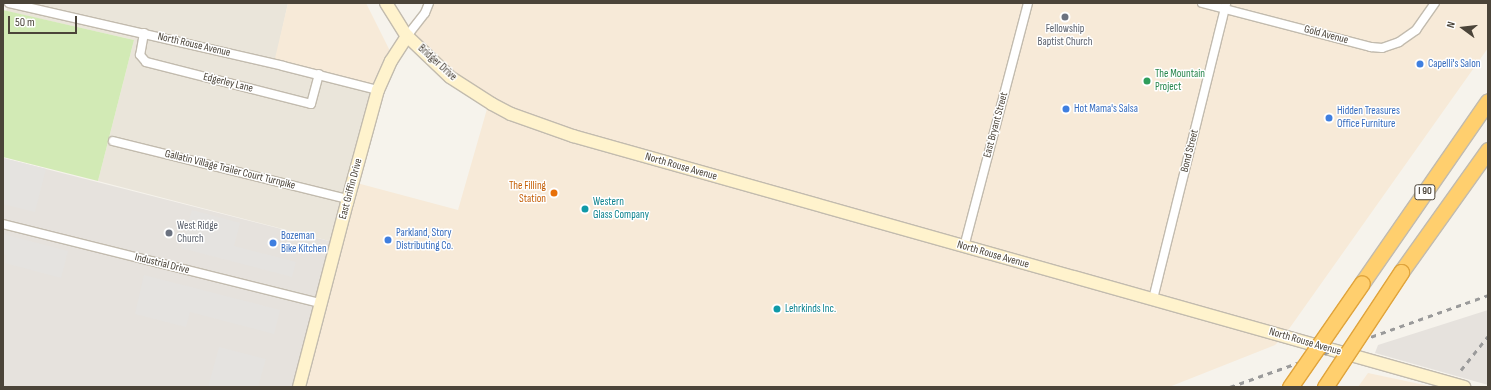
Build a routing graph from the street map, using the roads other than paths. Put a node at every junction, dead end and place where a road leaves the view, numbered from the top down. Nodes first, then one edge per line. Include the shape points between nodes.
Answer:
1 (9, 3) edge
2 (386, 3) edge
3 (429, 3) edge
4 (1028, 3) edge
5 (1202, 3) edge
6 (1435, 3) edge
7 (1226, 6) edge
8 (144, 33) junction
9 (407, 36) junction
10 (319, 74) junction
11 (378, 90) junction
12 (1488, 101) edge
13 (523, 118) joint
14 (113, 140) dead end
15 (1488, 150) edge
16 (348, 199) junction
17 (3, 224) edge
18 (964, 246) junction
19 (1153, 299) junction
20 (321, 303) junction
21 (299, 387) edge
22 (1290, 387) edge
23 (1326, 387) edge
24 (1464, 387) edge

1 - 8 street, North Rouse Avenue
2 - 9 main road, Bridger Drive
3 - 9 street, East Griffin Drive via 425,13
4 - 18 street, East Bryant Street
5 - 7 street, Gold Avenue
6 - 7 street, Gold Avenue via 1416,30 1399,42 1382,48
7 - 19 street, Bond Street
8 - 10 street, North Rouse Avenue
8 - 10 street, Edgerley Lane via 140,55 146,62 311,104
9 - 11 main road, East Griffin Drive via 391,61
9 - 13 main road, Bridger Drive via 455,81 492,104
10 - 11 street, North Rouse Avenue
11 - 16 main road, East Griffin Drive
12 - 22 highway, I 90, bridge
13 - 18 main road, North Rouse Avenue via 573,136
14 - 16 street, Gallatin Village Trailer Court Turnpike
15 - 23 highway, I 90, bridge via 1400,272
16 - 20 main road, East Griffin Drive
17 - 20 street, Industrial Drive
18 - 19 main road, North Rouse Avenue
19 - 24 main road, North Rouse Avenue
20 - 21 main road, East Griffin Drive

